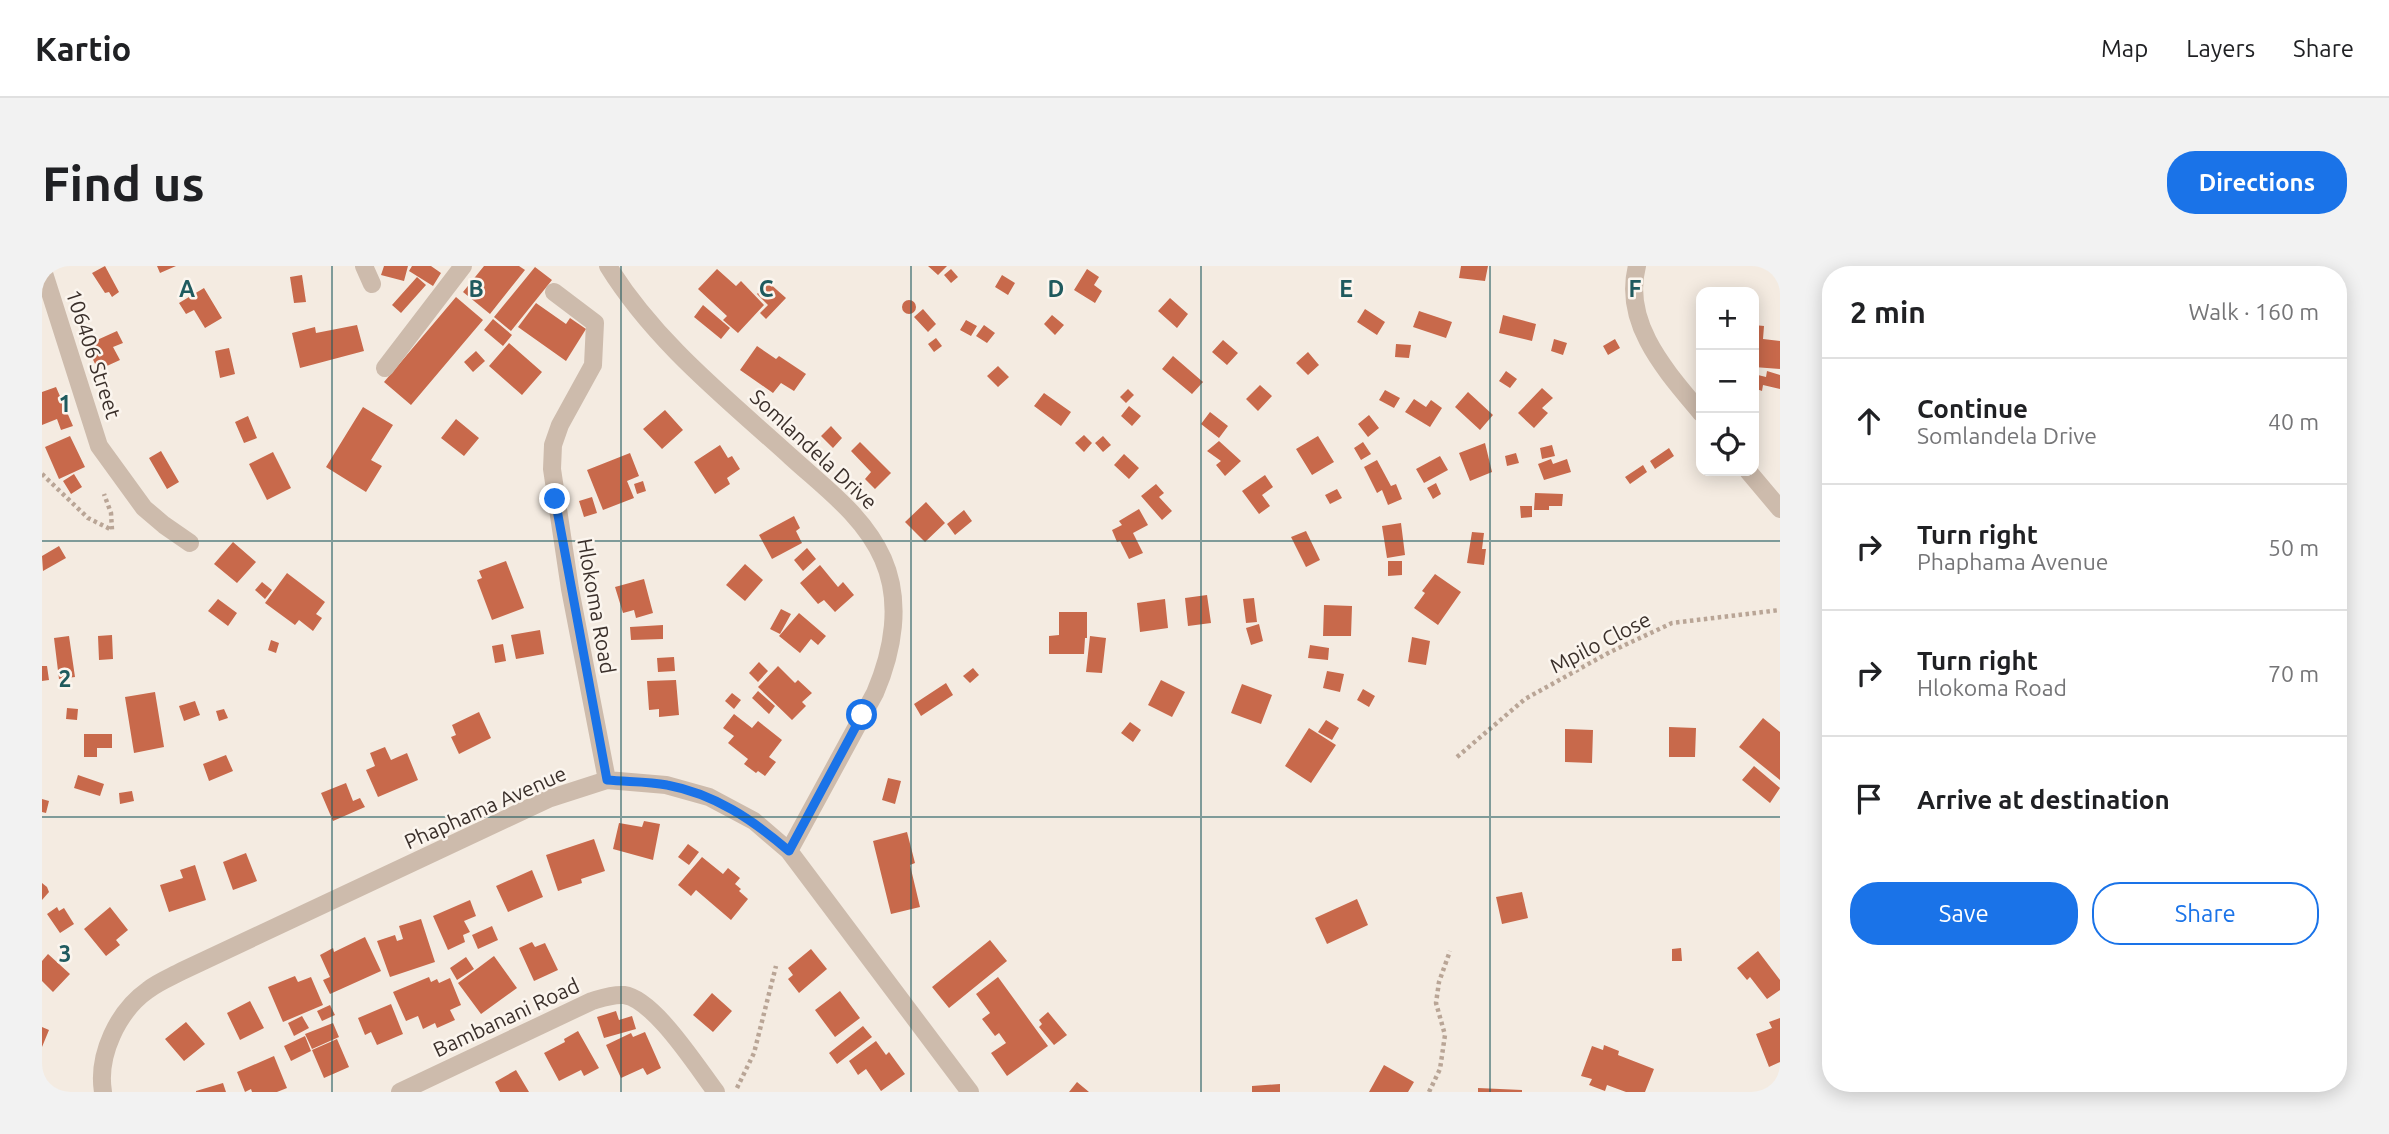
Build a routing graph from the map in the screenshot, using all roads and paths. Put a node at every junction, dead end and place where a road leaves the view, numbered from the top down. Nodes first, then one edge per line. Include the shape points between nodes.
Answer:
1 (364, 266) edge
2 (463, 266) edge
3 (608, 266) edge
4 (1637, 266) edge
5 (42, 267) edge
6 (372, 284) dead end
7 (554, 292) dead end
8 (385, 368) dead end
9 (1696, 407) edge
10 (42, 474) edge
11 (1753, 476) edge
12 (103, 489) dead end
13 (1777, 501) edge
14 (190, 543) dead end
15 (1780, 610) edge
16 (1457, 757) dead end
17 (607, 780) junction
18 (789, 851) junction
19 (1450, 951) dead end
20 (776, 966) dead end
21 (98, 1090) edge
22 (400, 1092) edge
23 (716, 1092) edge
24 (735, 1092) edge
25 (970, 1092) edge
26 (1429, 1092) edge

1 - 6 street
2 - 8 street
3 - 18 street, Somlandela Drive via 657,332 691,367 849,509 873,540 887,571 894,606 887,665
4 - 9 street via 1633,285 1639,323 1665,368
5 - 14 street, 106406 Street via 99,446 144,508
7 - 17 street, Hlokoma Road via 595,323 593,365 560,425 552,468
10 - 12 path via 88,518 112,530
11 - 13 street
15 - 16 path, Mpilo Close via 1672,623 1525,699
17 - 18 street, Phaphama Avenue via 666,785 709,797 754,821
17 - 21 street, Phaphama Avenue via 548,799 147,990 117,1025
18 - 25 street, Phaphama Avenue
19 - 26 path via 1436,1003 1445,1035 1440,1069
20 - 24 path via 754,1053
22 - 23 street, Bambanani Road via 592,1001 624,995 656,1014

